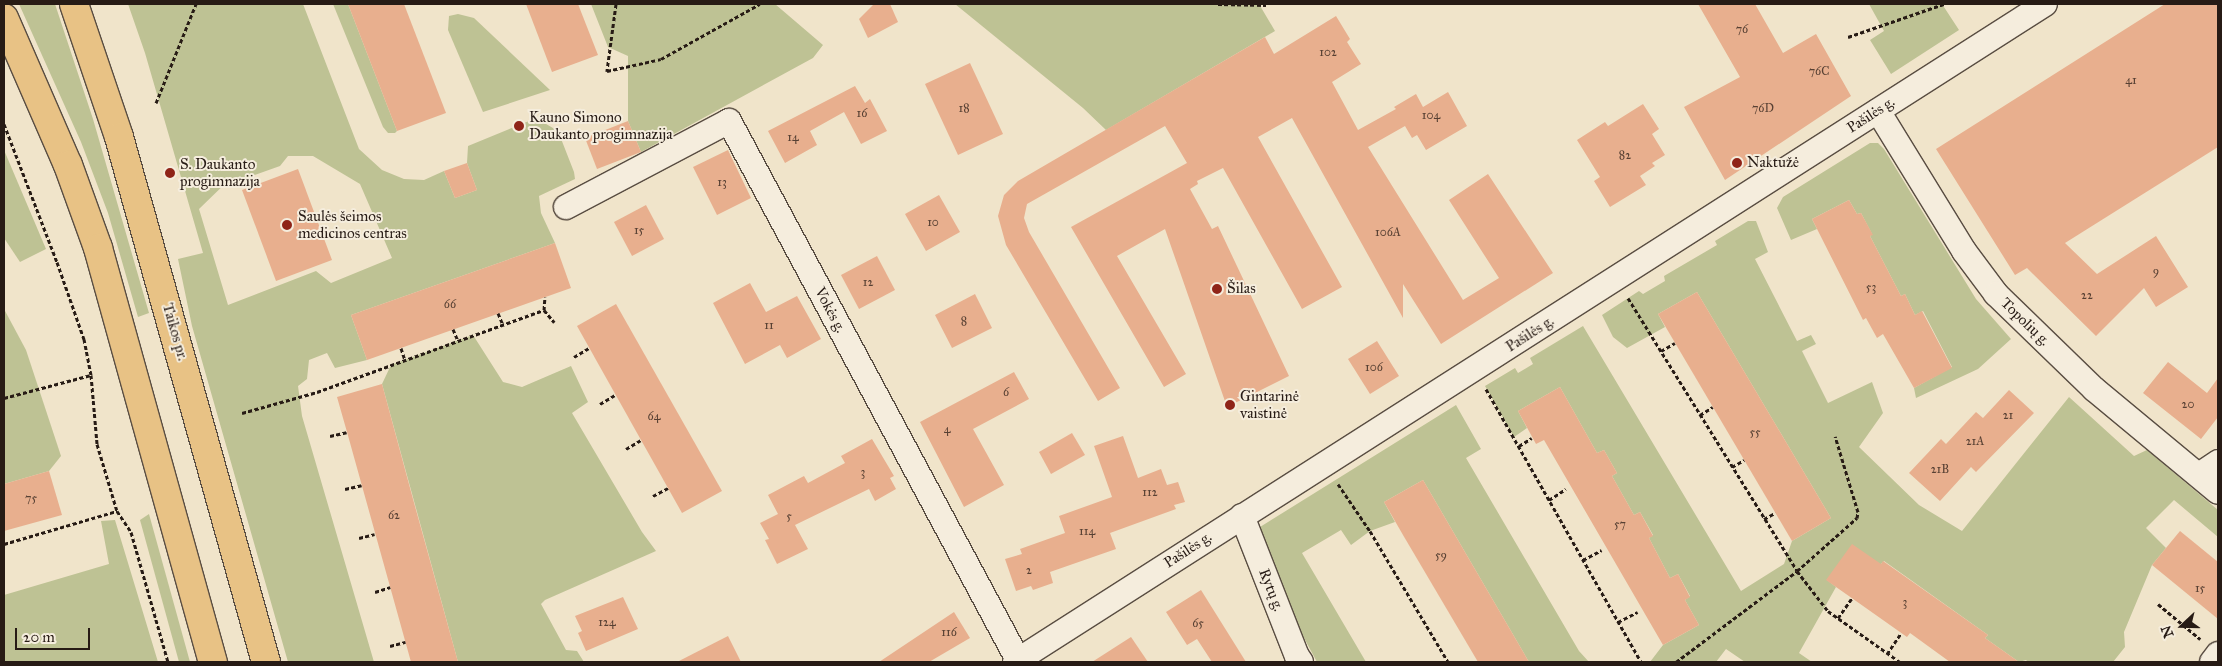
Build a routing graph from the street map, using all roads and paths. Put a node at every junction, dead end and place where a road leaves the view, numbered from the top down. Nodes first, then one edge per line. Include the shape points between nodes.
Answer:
1 (74, 4) edge
2 (196, 4) edge
3 (616, 4) edge
4 (760, 4) edge
5 (1218, 4) edge
6 (1944, 4) edge
7 (2045, 4) edge
8 (1266, 5) dead end
9 (4, 18) edge
10 (1848, 37) dead end
11 (156, 103) dead end
12 (1878, 111) junction
13 (4, 124) edge
14 (566, 206) dead end
15 (1616, 279) junction
16 (545, 297) dead end
17 (544, 310) junction
18 (498, 313) dead end
19 (554, 322) dead end
20 (503, 325) junction
21 (454, 329) dead end
22 (458, 341) junction
23 (1675, 343) dead end
24 (401, 348) dead end
25 (588, 348) dead end
26 (1661, 351) junction
27 (574, 357) dead end
28 (405, 360) junction
29 (1475, 369) junction
30 (91, 375) junction
31 (615, 395) dead end
32 (4, 398) edge
33 (600, 404) dead end
34 (1713, 407) dead end
35 (242, 413) dead end
36 (1700, 415) junction
37 (347, 432) dead end
38 (330, 436) dead end
39 (1835, 436) dead end
40 (1532, 438) dead end
41 (641, 440) dead end
42 (1519, 446) junction
43 (626, 449) dead end
44 (1744, 460) dead end
45 (2218, 462) edge
46 (1326, 464) junction
47 (1732, 468) junction
48 (2199, 475) junction
49 (362, 485) dead end
50 (668, 488) dead end
51 (346, 489) dead end
52 (1566, 489) dead end
53 (2218, 492) edge
54 (653, 496) dead end
55 (1548, 500) junction
56 (117, 511) junction
57 (1775, 513) dead end
58 (1242, 516) junction
59 (1764, 520) junction
60 (375, 534) dead end
61 (359, 538) dead end
62 (4, 544) edge
63 (1602, 550) dead end
64 (1583, 560) junction
65 (1797, 571) junction
66 (390, 587) dead end
67 (375, 592) dead end
68 (1852, 598) dead end
69 (2158, 604) dead end
70 (1638, 612) dead end
71 (1838, 618) junction
72 (1618, 622) junction
73 (1901, 633) dead end
74 (405, 642) dead end
75 (390, 646) dead end
76 (2212, 653) edge
77 (1887, 654) junction
78 (1016, 661) edge
79 (168, 662) edge
80 (213, 662) edge
81 (266, 662) edge
82 (1301, 662) edge
83 (1448, 662) edge
84 (1641, 662) edge
85 (1676, 662) edge
86 (1900, 662) edge

1 - 81 main road, Taikos pr. via 119,137
2 - 11 path
3 - 4 path via 607,71 660,59
5 - 8 path
6 - 10 path
7 - 12 street, Pašilės g.
9 - 80 main road via 68,166 98,248
12 - 15 street, Pašilės g.
12 - 48 street, Topolių g. via 1964,251 1996,294 2094,389
13 - 30 path via 84,339
14 - 78 street, Vokės g. via 729,122
15 - 26 path
15 - 29 street, Pašilės g.
16 - 17 path
17 - 19 path
17 - 20 path
18 - 20 path
20 - 22 path
21 - 22 path
22 - 28 path
23 - 26 path
24 - 28 path
25 - 27 path
26 - 36 path
28 - 35 path via 317,392
29 - 42 path
29 - 46 street, Pašilės g.
30 - 32 path
30 - 56 path via 97,444
31 - 33 path
34 - 36 path
36 - 47 path
37 - 38 path
39 - 65 path via 1858,512 1856,518
40 - 42 path
41 - 43 path
42 - 55 path
44 - 47 path
45 - 48 street
46 - 58 street, Pašilės g.
46 - 83 path
47 - 59 path
48 - 53 street, Topolių g.
49 - 51 path
50 - 54 path
52 - 55 path
55 - 64 path
56 - 62 path
56 - 79 path via 131,532
57 - 59 path
58 - 78 street, Pašilės g.
58 - 82 street, Rytų g.
59 - 65 path
60 - 61 path
63 - 64 path
64 - 72 path
65 - 71 path via 1828,611
65 - 85 path
66 - 67 path
68 - 71 path
69 - 76 path
70 - 72 path
71 - 77 path
72 - 84 path
73 - 77 path
74 - 75 path
77 - 86 path

